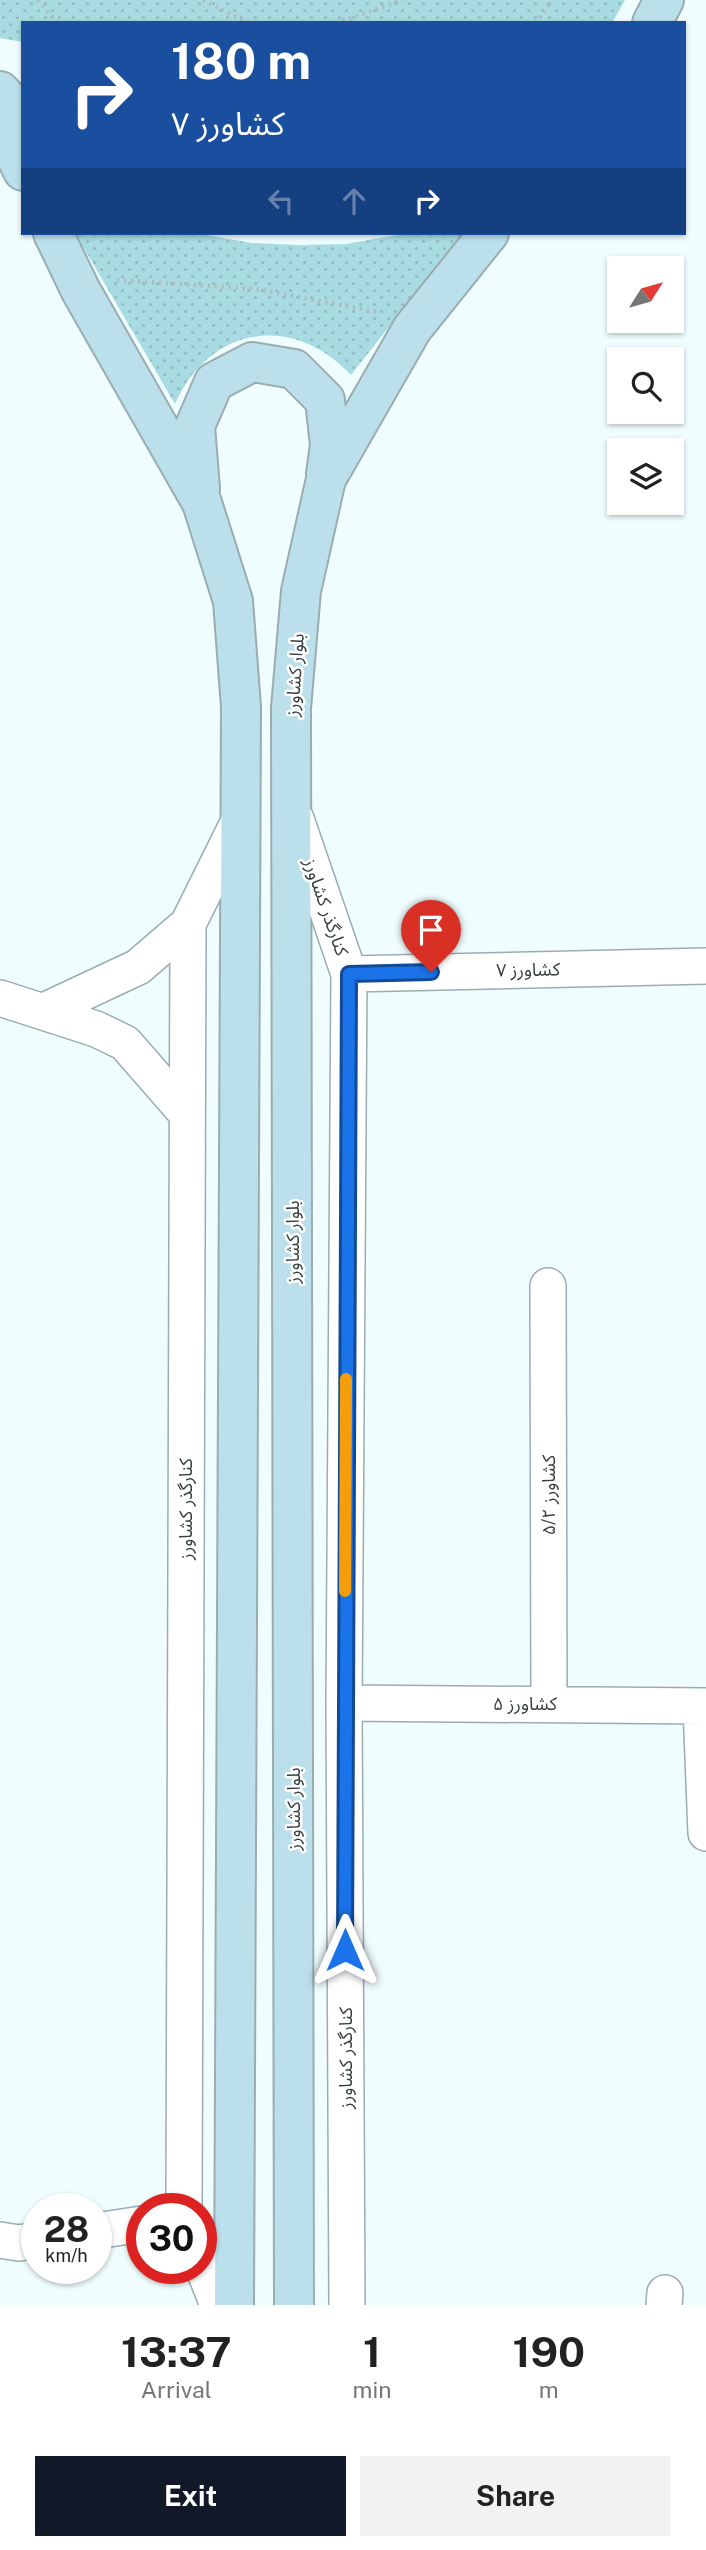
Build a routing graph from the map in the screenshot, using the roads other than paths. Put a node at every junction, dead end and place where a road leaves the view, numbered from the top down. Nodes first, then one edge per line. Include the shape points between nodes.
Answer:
1 (664, 0) edge
2 (653, 21) edge
3 (0, 91) edge
4 (21, 113) edge
5 (0, 124) edge
6 (21, 167) edge
7 (54, 235) edge
8 (487, 235) edge
9 (326, 479) junction
10 (202, 503) junction
11 (293, 813) junction
12 (239, 821) junction
13 (188, 924) junction
14 (706, 966) edge
15 (349, 974) junction
16 (0, 998) edge
17 (44, 1011) junction
18 (187, 1114) junction
19 (548, 1286) dead end
20 (344, 1703) junction
21 (550, 1704) junction
22 (703, 1706) edge
23 (706, 1833) edge
24 (184, 2193) edge
25 (0, 2240) edge
26 (21, 2243) edge
27 (210, 2284) edge
28 (218, 2305) edge
29 (234, 2305) edge
30 (294, 2305) edge
31 (347, 2305) edge

1 - 2 main road
3 - 4 main road
5 - 6 main road
7 - 10 main road
8 - 9 main road, بلوار کشاورز via 412,329
9 - 10 main road via 330,445 324,400 294,369 252,362 214,382 195,426
9 - 11 main road, بلوار کشاورز via 301,591 291,708
10 - 12 main road via 233,601 241,707
11 - 15 street, کنارگذر کشاورز
11 - 30 main road, بلوار کشاورز
12 - 13 street, کنارگذر کشاورز
12 - 29 main road
13 - 17 street via 138,967
13 - 18 street, کنارگذر کشاورز
14 - 15 street, کشاورز ۷
15 - 20 street, کنارگذر کشاورز
16 - 17 street
17 - 18 street via 125,1043
18 - 24 street, کنارگذر کشاورز
19 - 21 street, کشاورز ۵/۲
20 - 21 street, کشاورز ۵
20 - 31 street, کنارگذر کشاورز
21 - 22 street, کشاورز ۵
22 - 23 street
25 - 26 street
27 - 28 street

